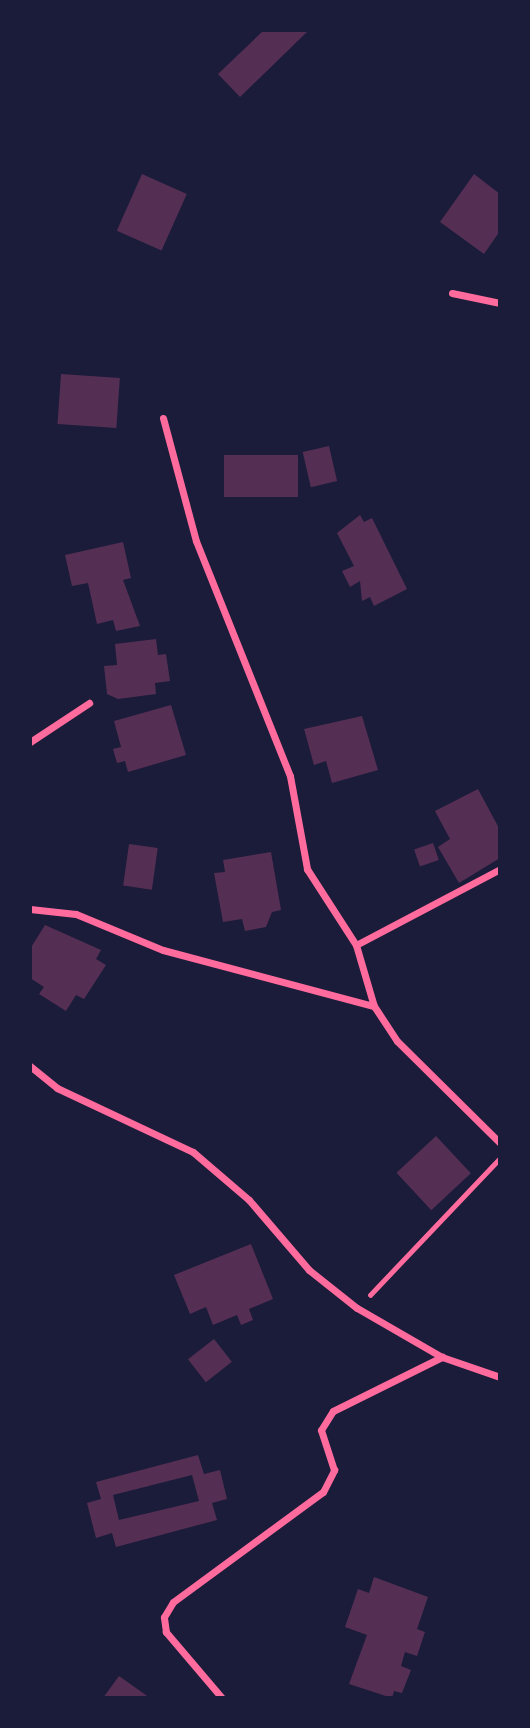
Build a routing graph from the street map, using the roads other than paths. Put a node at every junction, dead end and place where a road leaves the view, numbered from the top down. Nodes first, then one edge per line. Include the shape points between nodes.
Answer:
1 (453, 293) dead end
2 (500, 303) edge
3 (163, 418) dead end
4 (89, 703) dead end
5 (30, 742) edge
6 (500, 869) edge
7 (30, 909) edge
8 (356, 945) junction
9 (374, 1006) junction
10 (30, 1066) edge
11 (500, 1143) edge
12 (442, 1357) junction
13 (500, 1377) edge
14 (222, 1698) edge

1 - 2 street
3 - 8 street via 197,541 290,776 307,869
4 - 5 street
6 - 8 street
7 - 9 street via 76,914 163,950
8 - 9 street
9 - 11 street via 397,1041
10 - 12 street via 57,1088 193,1152 248,1200 309,1270 357,1308
12 - 13 street
12 - 14 street via 333,1411 321,1430 334,1470 323,1492 173,1602 164,1617 166,1632

